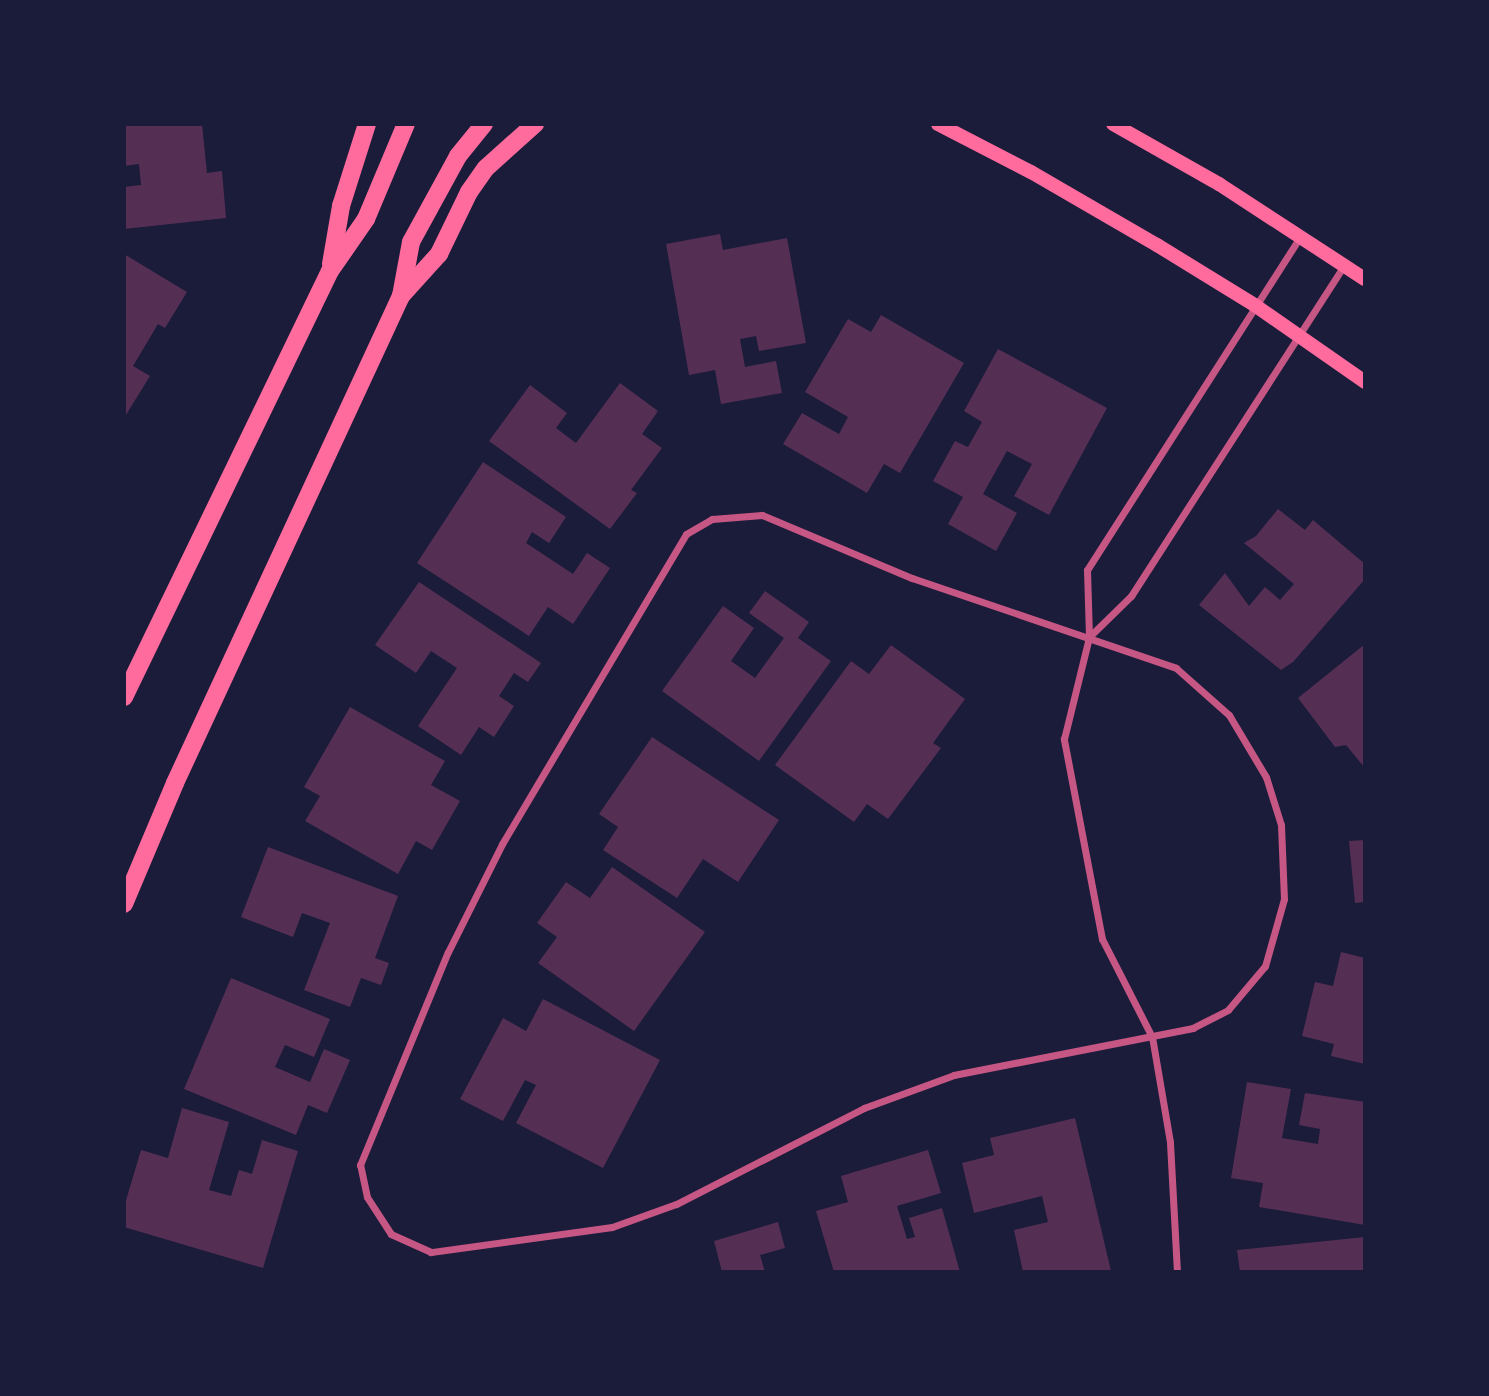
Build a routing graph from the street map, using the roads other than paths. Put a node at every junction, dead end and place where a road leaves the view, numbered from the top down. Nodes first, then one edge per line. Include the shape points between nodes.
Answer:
1 (367, 124) edge
2 (406, 124) edge
3 (484, 124) edge
4 (535, 124) edge
5 (938, 124) edge
6 (1113, 124) edge
7 (1301, 236) junction
8 (1345, 264) junction
9 (330, 271) junction
10 (1365, 279) edge
11 (401, 296) junction
12 (1256, 306) junction
13 (1299, 335) junction
14 (1365, 382) edge
15 (1089, 637) junction
16 (124, 697) edge
17 (124, 904) edge
18 (1152, 1037) junction
19 (1177, 1272) edge

1 - 9 main road via 341,206
2 - 9 main road via 366,219
3 - 11 main road via 444,179 411,242
4 - 11 main road via 486,168 439,254
5 - 12 main road via 1093,207
6 - 7 main road
7 - 8 main road
7 - 12 street
8 - 10 main road
8 - 13 street
9 - 16 main road
11 - 17 main road via 175,783
12 - 13 main road
12 - 15 street via 1087,570
13 - 14 main road
13 - 15 street via 1130,596
15 - 18 street via 1064,739 1102,939
15 - 18 street via 1176,668 1229,715 1266,777 1281,825 1284,899 1265,966 1228,1010 1193,1028
15 - 18 street via 912,578 762,514 712,519 686,534 502,844 448,952 360,1165 367,1197 391,1234 431,1252 612,1227 676,1204 864,1108 954,1075
18 - 19 street via 1170,1142

